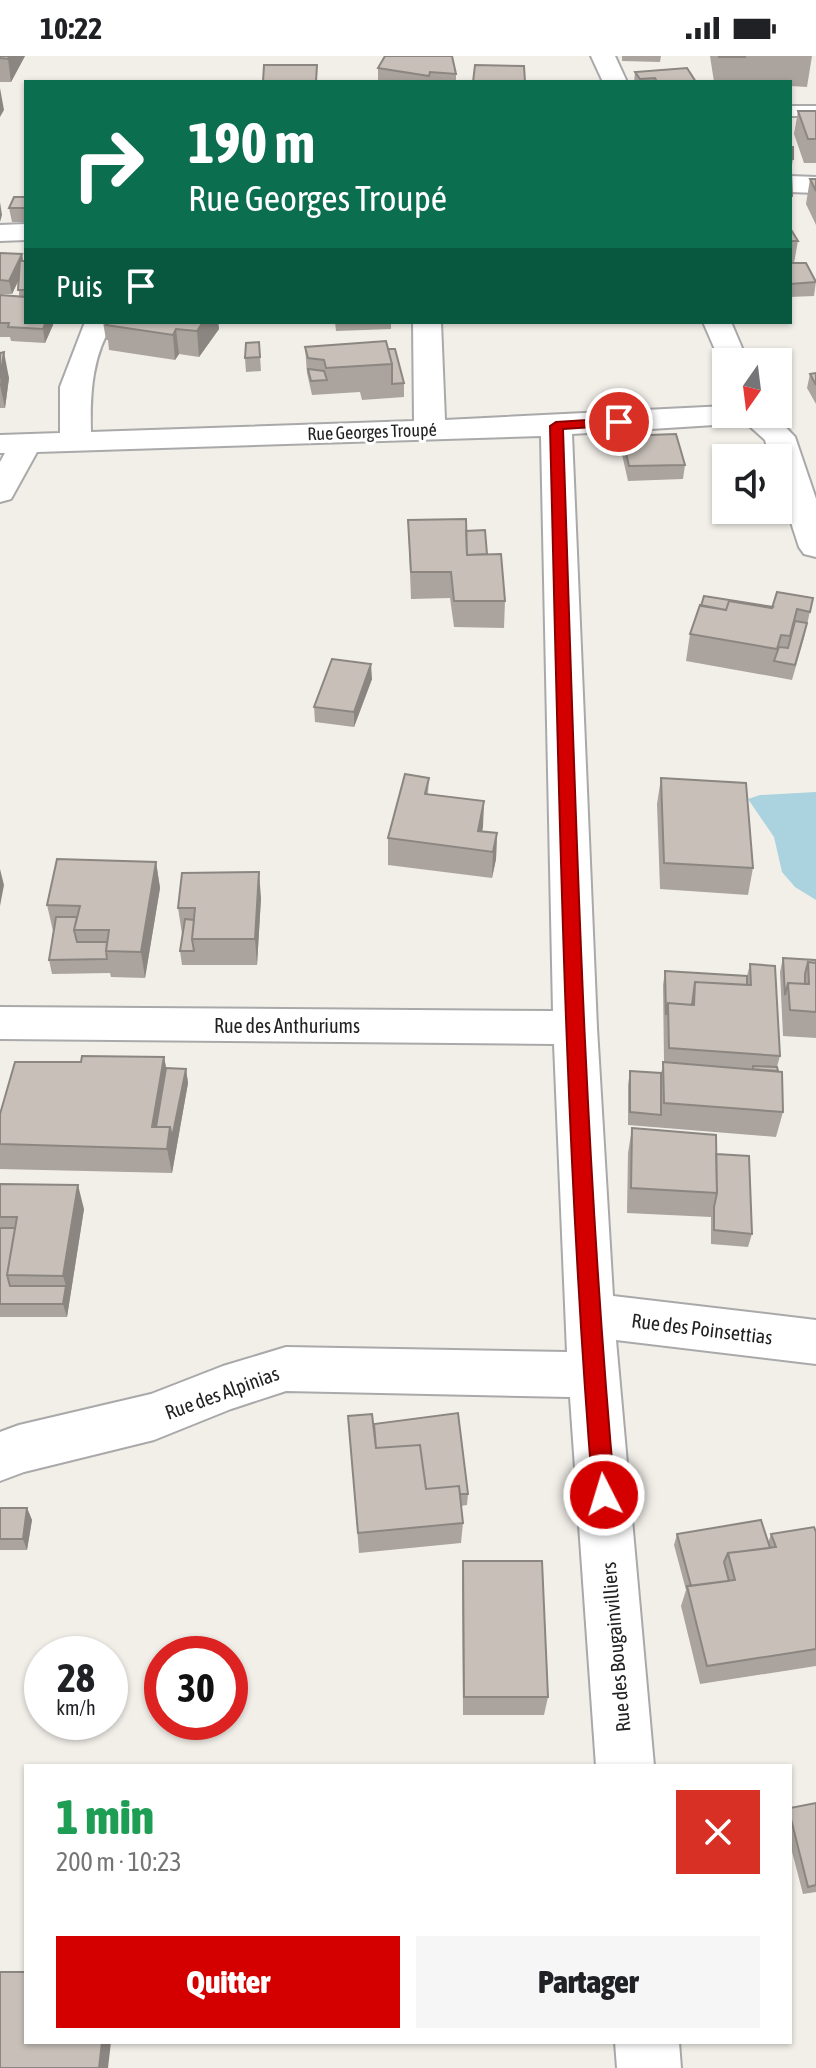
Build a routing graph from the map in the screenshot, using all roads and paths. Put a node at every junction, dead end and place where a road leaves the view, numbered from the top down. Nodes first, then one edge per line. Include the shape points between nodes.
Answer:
1 (603, 56) edge
2 (614, 80) edge
3 (792, 111) edge
4 (816, 111) edge
5 (792, 184) edge
6 (816, 185) edge
7 (24, 232) edge
8 (0, 233) edge
9 (98, 324) edge
10 (427, 324) edge
11 (718, 324) edge
12 (727, 348) edge
13 (712, 416) edge
14 (556, 426) junction
15 (770, 428) edge
16 (430, 430) junction
17 (76, 441) junction
18 (13, 443) edge
19 (0, 492) edge
20 (816, 547) edge
21 (0, 1023) edge
22 (575, 1028) junction
23 (589, 1315) junction
24 (816, 1342) edge
25 (594, 1375) junction
26 (0, 1457) edge
27 (625, 1764) edge
28 (647, 2044) edge
29 (649, 2068) edge

1 - 2 street
3 - 4 lane
5 - 6 street
7 - 8 street
9 - 17 street via 75,387
10 - 16 street
11 - 12 street
13 - 14 street, Rue Georges Troupé
14 - 16 street, Rue Georges Troupé
14 - 22 street, Rue des Bougainvilliers
15 - 20 street via 779,437
16 - 17 street, Rue Georges Troupé
17 - 18 street, Rue Georges Troupé
18 - 19 street
21 - 22 street, Rue des Anthuriums
22 - 23 street, Rue des Bougainvilliers
23 - 24 street, Rue des Poinsettias
23 - 25 street, Rue des Bougainvilliers
25 - 26 street, Rue des Alpinias via 286,1369 154,1417
25 - 27 street, Rue des Bougainvilliers
28 - 29 street

